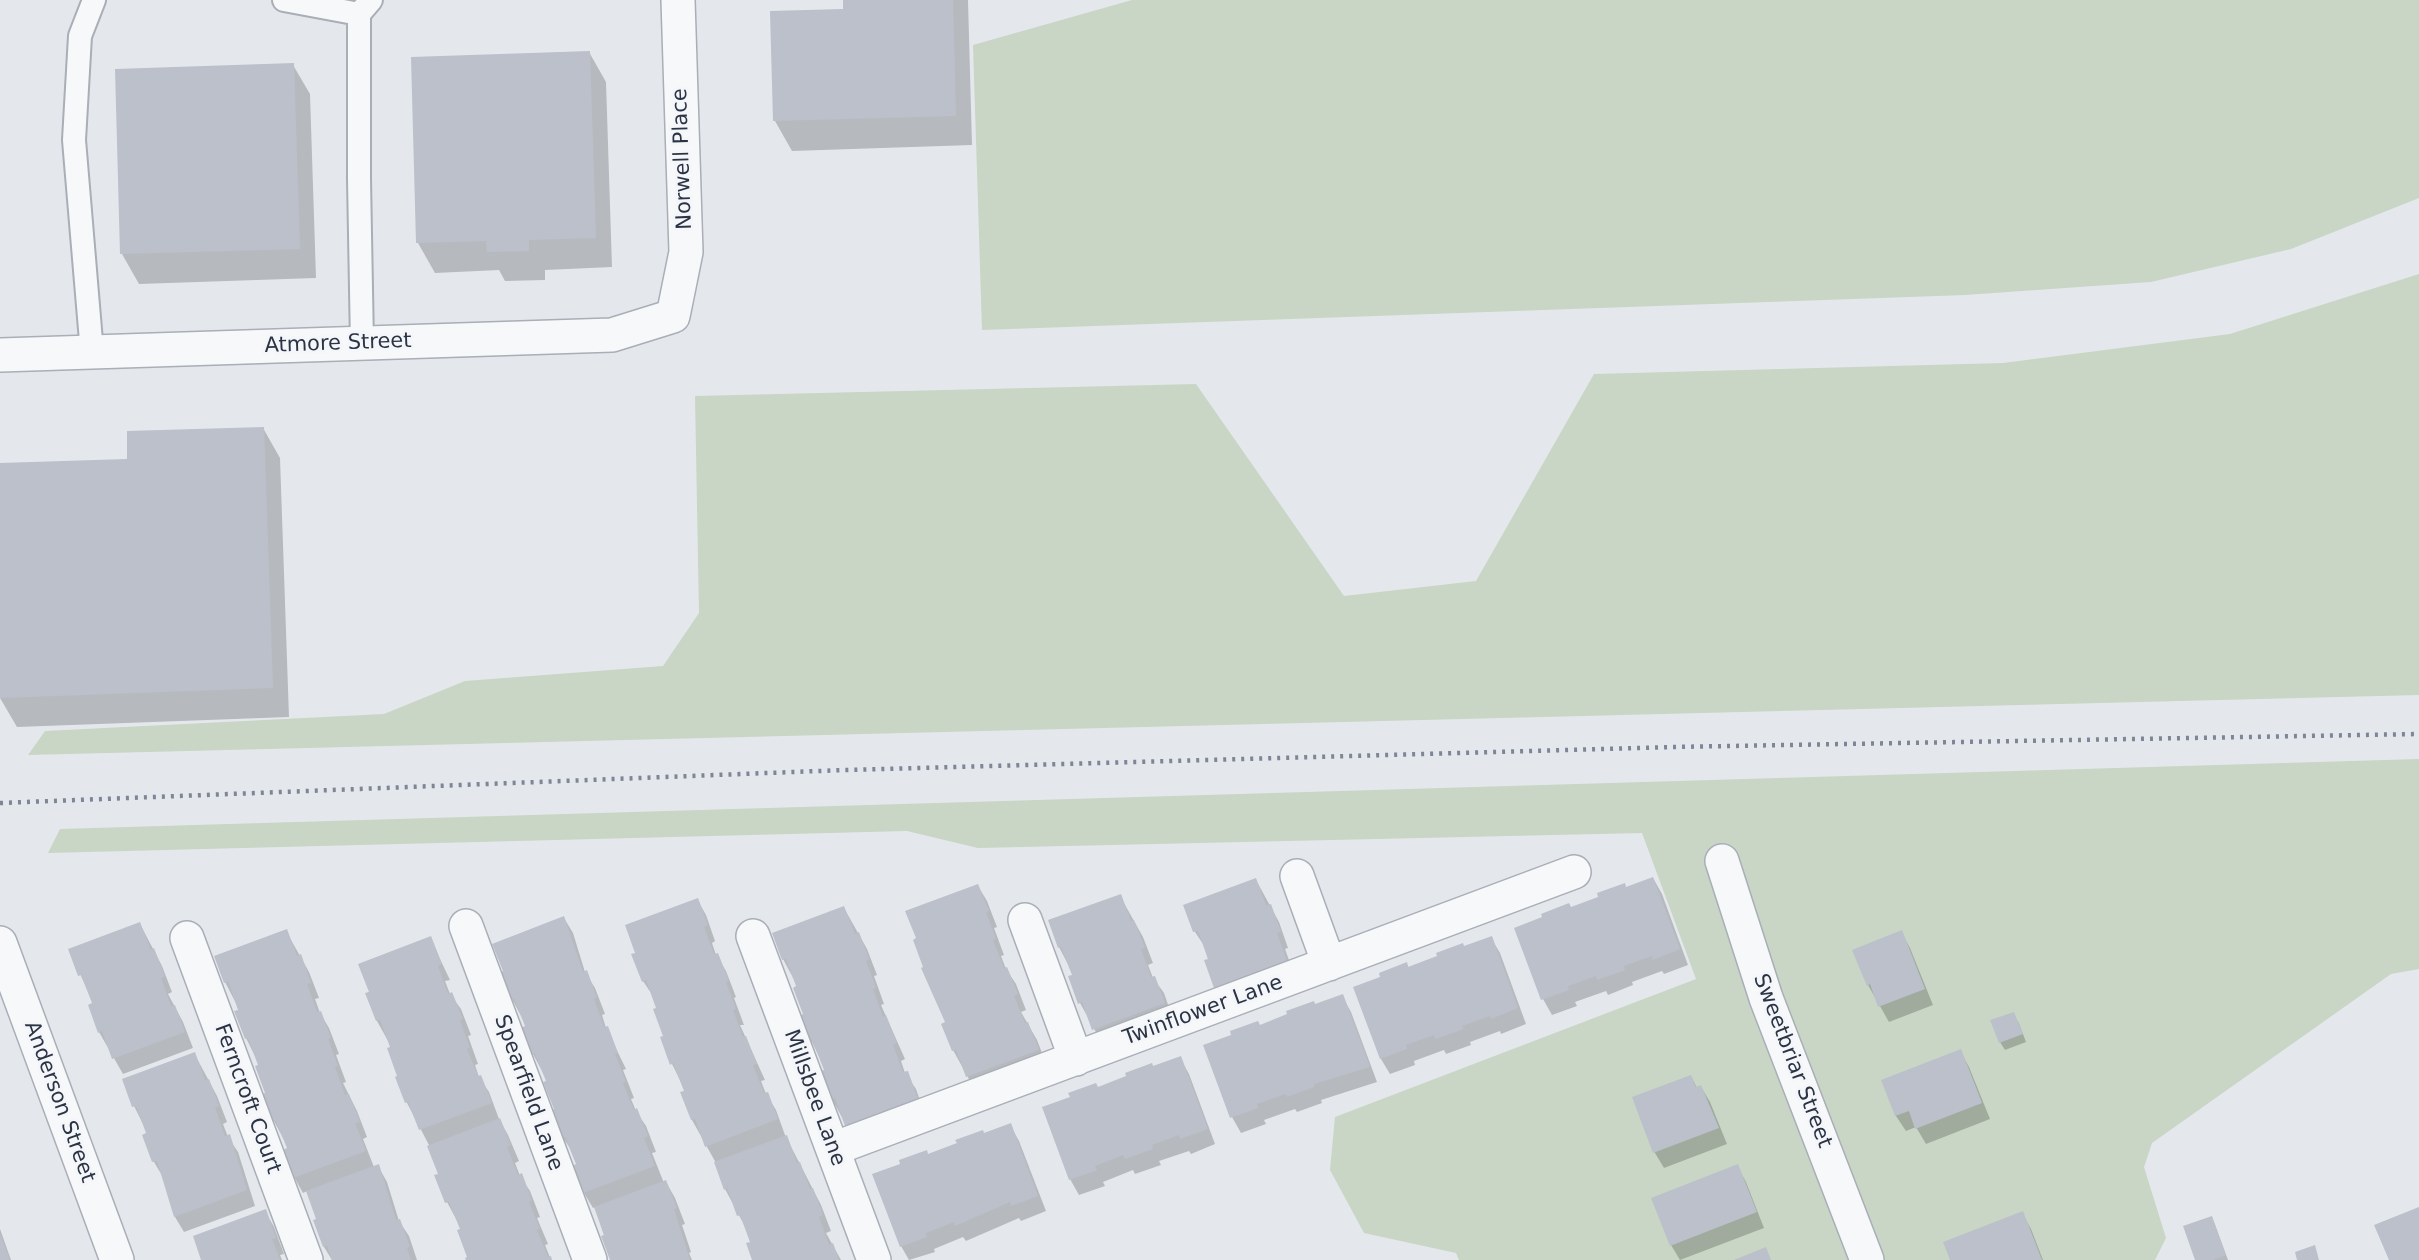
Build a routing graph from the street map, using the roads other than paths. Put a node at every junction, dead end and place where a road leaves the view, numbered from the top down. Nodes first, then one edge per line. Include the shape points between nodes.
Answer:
1 (94, 0) edge
2 (284, 0) edge
3 (678, 0) edge
4 (365, 7) edge
5 (673, 316) joint
6 (362, 344) junction
7 (93, 353) junction
8 (0, 355) edge
9 (1722, 861) dead end
10 (1574, 872) dead end
11 (1297, 876) dead end
12 (1025, 920) dead end
13 (466, 926) dead end
14 (753, 936) dead end
15 (187, 938) dead end
16 (0, 943) edge
17 (1329, 964) junction
18 (1076, 1059) junction
19 (833, 1149) junction
20 (117, 1260) edge
21 (306, 1260) edge
22 (590, 1260) edge
23 (874, 1260) edge
24 (1868, 1260) edge

1 - 7 lane via 80,36 74,140
2 - 4 lane
3 - 5 street, Norwell Place via 686,252
4 - 6 lane via 359,179
5 - 6 street, Atmore Street via 612,335
6 - 7 street, Atmore Street
7 - 8 street, Atmore Street
9 - 24 street, Sweetbriar Street via 1766,998
10 - 17 street, Twinflower Lane
11 - 17 street
12 - 18 street
13 - 22 street, Spearfield Lane
14 - 19 street, Millsbee Lane
15 - 21 street, Ferncroft Court
16 - 20 street, Anderson Street
17 - 18 street, Twinflower Lane
18 - 19 street, Twinflower Lane
19 - 23 street, Millsbee Lane

